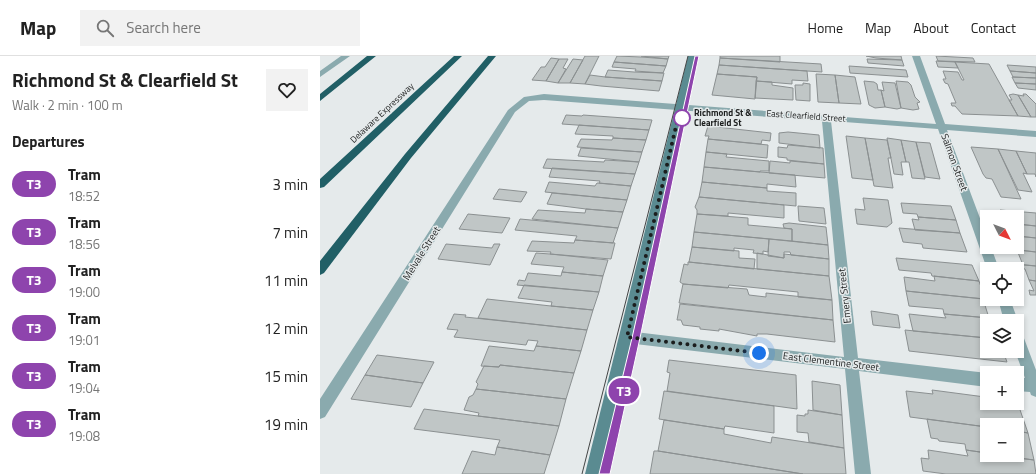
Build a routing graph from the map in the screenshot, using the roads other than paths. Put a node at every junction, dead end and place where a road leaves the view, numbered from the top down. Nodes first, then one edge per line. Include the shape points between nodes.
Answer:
1 (346, 56) edge
2 (372, 56) edge
3 (458, 56) edge
4 (492, 56) edge
5 (692, 56) edge
6 (916, 56) edge
7 (320, 75) edge
8 (320, 98) edge
9 (527, 99) joint
10 (680, 107) junction
11 (826, 118) junction
12 (942, 127) junction
13 (1036, 134) edge
14 (320, 185) edge
15 (990, 262) edge
16 (320, 270) edge
17 (627, 337) junction
18 (1024, 355) edge
19 (851, 364) junction
20 (980, 379) edge
21 (1024, 385) edge
22 (1036, 387) edge
23 (320, 412) edge
24 (593, 474) edge
25 (863, 474) edge

1 - 7 street
2 - 8 highway
3 - 14 highway, Delaware Expressway
4 - 16 highway via 408,156
5 - 10 main road
6 - 12 street, Salmon Street
9 - 10 street, East Clearfield Street via 544,97
9 - 23 street, Melvale Street via 512,110
10 - 11 street, East Clearfield Street
10 - 17 main road
11 - 12 street, East Clearfield Street
11 - 19 street, Emery Street
12 - 13 street, East Clearfield Street
12 - 15 street, Salmon Street
17 - 19 street, East Clementine Street
17 - 24 main road
18 - 22 street
19 - 20 street, East Clementine Street
19 - 25 street, Emery Street
21 - 22 street

